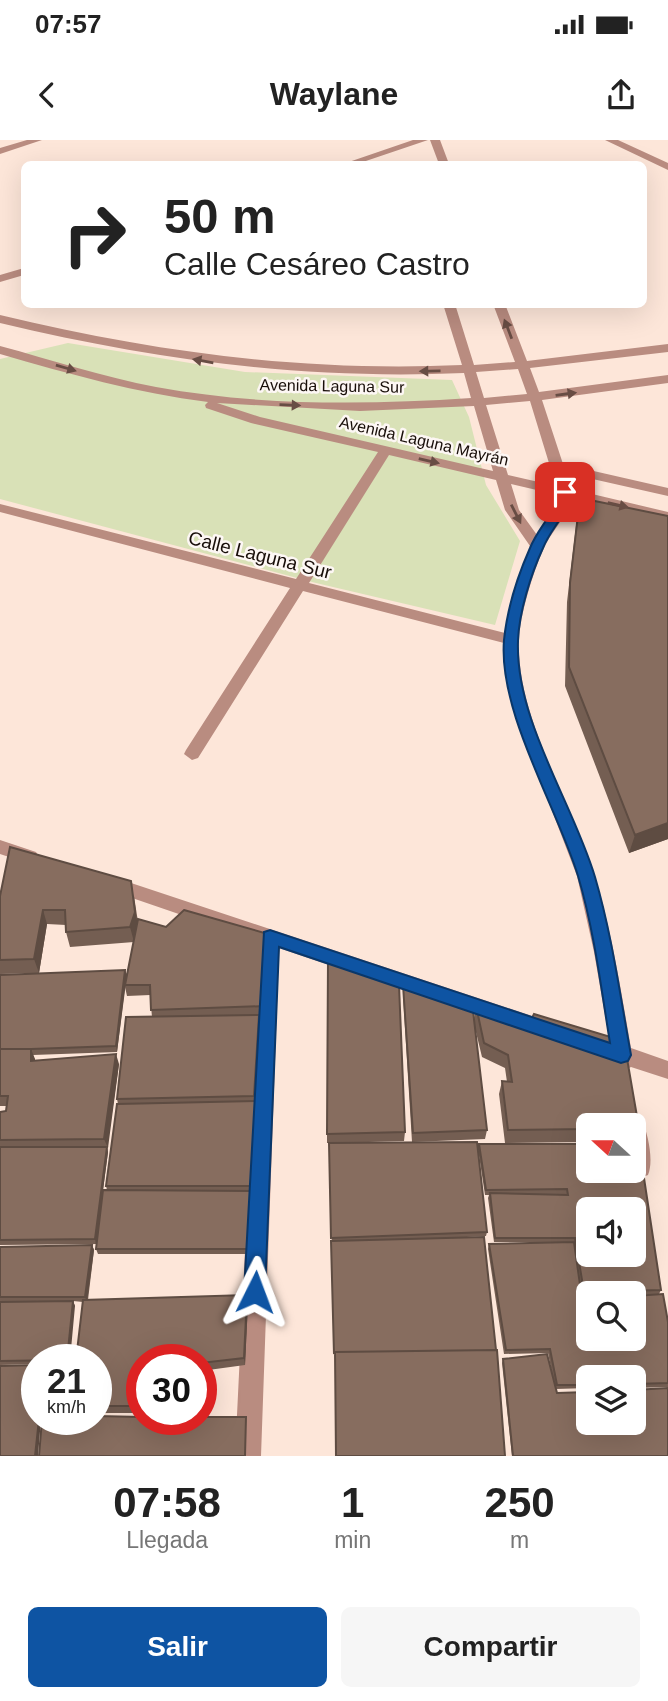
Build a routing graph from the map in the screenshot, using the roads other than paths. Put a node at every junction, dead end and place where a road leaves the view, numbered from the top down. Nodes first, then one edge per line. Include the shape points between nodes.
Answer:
1 (37, 140) edge
2 (423, 140) edge
3 (435, 140) edge
4 (610, 140) edge
5 (397, 148) edge
6 (0, 151) edge
7 (357, 161) edge
8 (443, 161) edge
9 (668, 167) edge
10 (21, 272) edge
11 (0, 279) edge
12 (450, 308) edge
13 (501, 308) edge
14 (0, 319) edge
15 (668, 348) edge
16 (0, 350) edge
17 (523, 366) junction
18 (471, 370) junction
19 (668, 379) edge
20 (174, 394) junction
21 (535, 398) junction
22 (482, 402) junction
23 (386, 450) junction
24 (559, 467) junction
25 (504, 478) junction
26 (565, 492) junction
27 (668, 492) edge
28 (0, 508) edge
29 (668, 516) edge
30 (537, 546) junction
31 (300, 585) junction
32 (511, 640) junction
33 (192, 754) dead end
34 (0, 847) edge
35 (51, 864) edge
36 (90, 877) edge
37 (270, 937) junction
38 (556, 1033) edge
39 (595, 1046) edge
40 (621, 1055) junction
41 (668, 1070) edge
42 (625, 1078) edge
43 (629, 1102) edge
44 (631, 1113) edge
45 (643, 1183) edge
46 (645, 1196) edge
47 (248, 1456) edge

1 - 6 street
2 - 5 street
3 - 8 street
4 - 9 street
5 - 7 street
10 - 11 street
12 - 18 street
17 -> 13 street
18 -> 14 street, Avenida Laguna Sur via 348,373 211,363
15 - 17 street, Avenida Laguna Sur
16 -> 20 street, Avenida Laguna Sur
17 - 18 street, Avenida Laguna Sur
17 - 21 street
18 - 22 street
21 -> 19 street, Avenida Laguna Sur
20 -> 22 street, Avenida Laguna Sur via 344,407
20 - 23 street, Avenida Laguna Mayrán via 256,420
21 - 22 street, Avenida Laguna Sur
21 - 24 street
22 - 25 street
23 -> 25 street, Avenida Laguna Mayrán
23 - 31 street
24 - 26 street
24 - 27 street
25 - 26 street, Avenida Laguna Mayrán
25 -> 30 street via 512,509
26 -> 29 street, Avenida Laguna Mayrán
26 - 30 street via 555,523
28 - 31 street, Calle Laguna Sur
30 - 32 street
31 - 32 street, Calle Laguna Sur
31 - 33 street
32 - 40 street via 516,686 529,730 586,876
34 - 35 street
36 - 37 street
37 - 38 street
37 - 47 street
39 - 40 street
40 - 41 street
40 - 42 street
43 - 44 street
45 - 46 street

